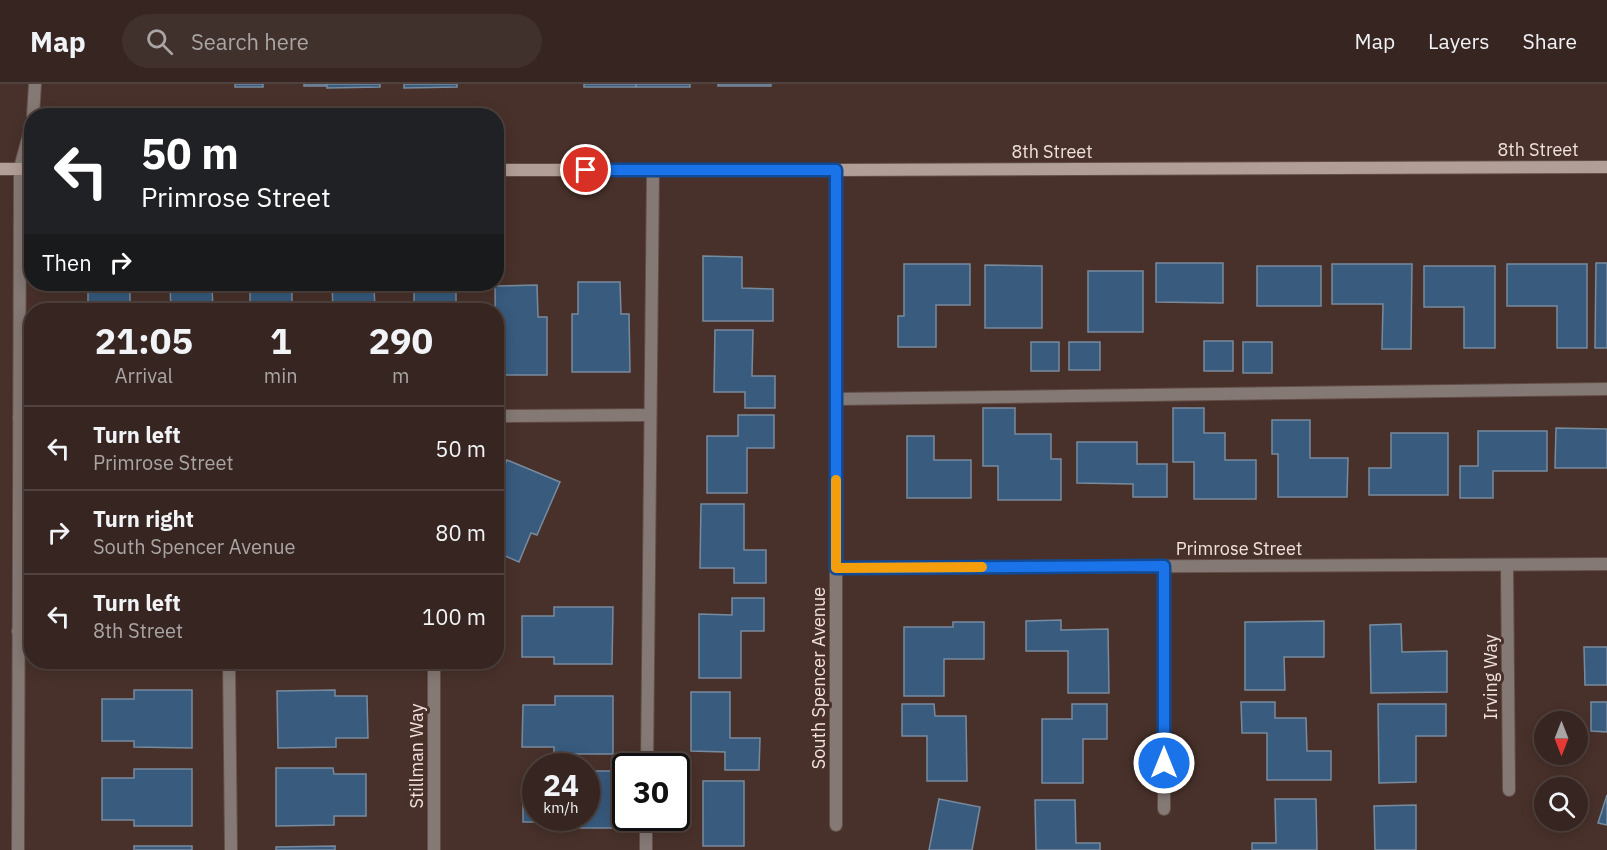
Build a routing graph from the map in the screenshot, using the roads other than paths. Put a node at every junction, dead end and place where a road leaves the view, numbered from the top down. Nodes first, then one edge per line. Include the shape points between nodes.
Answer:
1 (35, 84) edge
2 (34, 108) edge
3 (1607, 167) edge
4 (24, 168) edge
5 (0, 169) edge
6 (504, 170) edge
7 (653, 170) junction
8 (836, 170) junction
9 (1607, 389) edge
10 (836, 399) junction
11 (650, 415) junction
12 (504, 416) edge
13 (24, 448) edge
14 (1607, 564) edge
15 (1508, 565) junction
16 (1164, 566) junction
17 (836, 568) junction
18 (18, 631) junction
19 (24, 631) edge
20 (229, 669) edge
21 (434, 669) edge
22 (647, 753) edge
23 (1509, 790) dead end
24 (1164, 809) dead end
25 (836, 825) dead end
26 (646, 831) edge
27 (18, 850) edge
28 (231, 850) edge
29 (434, 850) edge
30 (646, 850) edge

1 - 2 street
3 - 8 street, 8th Street
4 - 5 street
6 - 7 street, 8th Street
7 - 8 street, 8th Street
7 - 11 street
8 - 10 street, South Spencer Avenue
9 - 10 street
10 - 17 street, South Spencer Avenue
11 - 12 street
11 - 22 street
13 - 18 street
14 - 15 street, Primrose Street
15 - 16 street, Primrose Street
15 - 23 street, Irving Way
16 - 17 street, Primrose Street
16 - 24 street
17 - 25 street, South Spencer Avenue
18 - 19 street
18 - 27 street
20 - 28 street
21 - 29 street, Stillman Way
26 - 30 street

